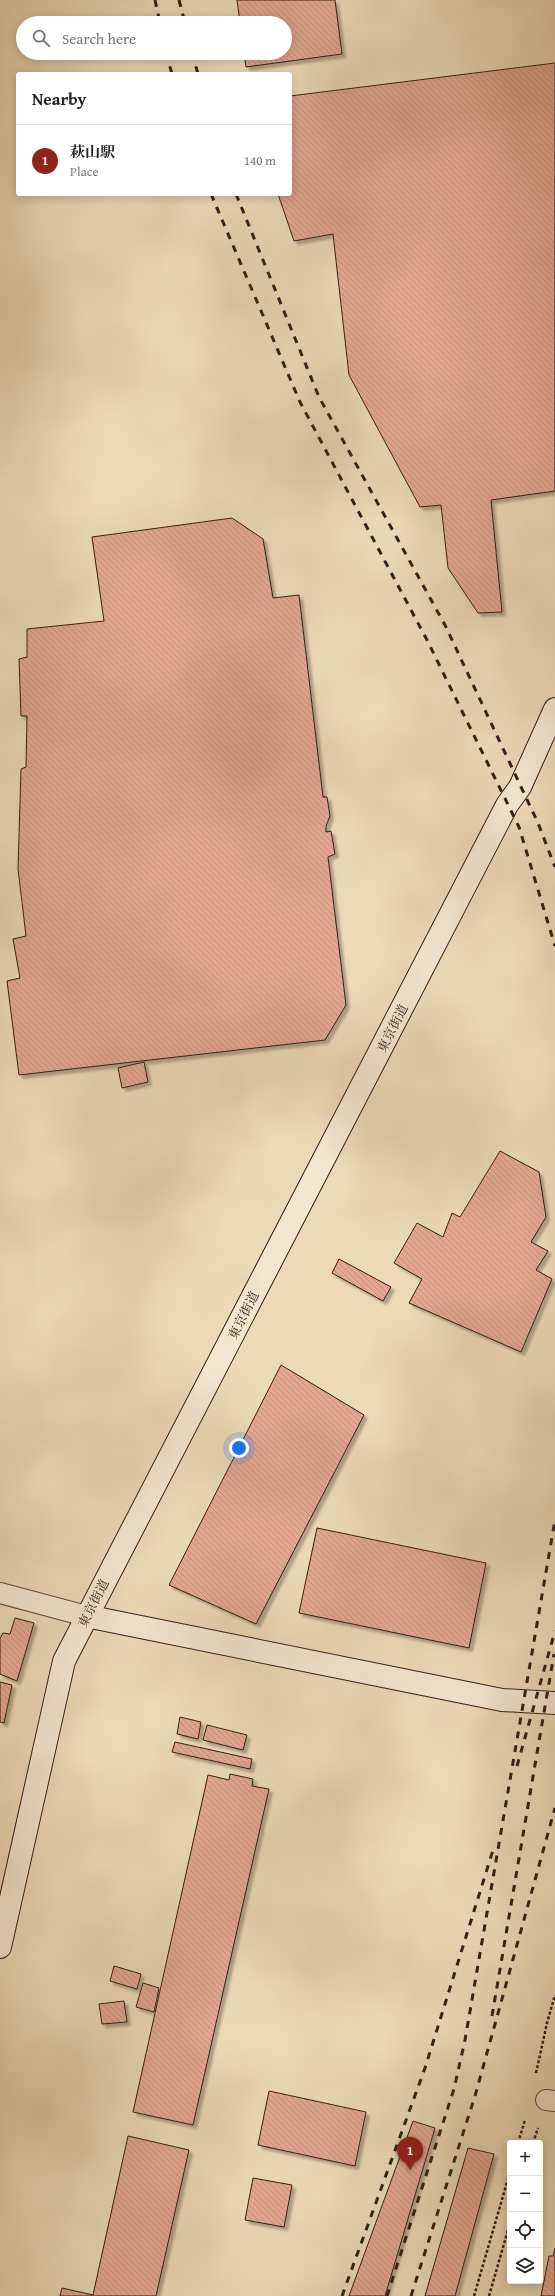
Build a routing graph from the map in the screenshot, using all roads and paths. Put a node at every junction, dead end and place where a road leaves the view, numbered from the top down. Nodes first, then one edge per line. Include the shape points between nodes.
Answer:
1 (555, 709) edge
2 (0, 1593) edge
3 (86, 1616) junction
4 (555, 1703) edge
5 (0, 1947) edge
6 (555, 1995) edge
7 (536, 2076) dead end
8 (527, 2114) dead end
9 (519, 2140) edge
10 (509, 2176) edge
11 (507, 2233) edge
12 (474, 2296) edge
13 (489, 2296) edge

1 - 3 street, 東京街道 via 520,787 507,805
2 - 3 lane
3 - 4 street via 502,1700
3 - 5 street, 東京街道 via 64,1661
6 - 7 path
8 - 9 path
10 - 12 path
11 - 13 path

